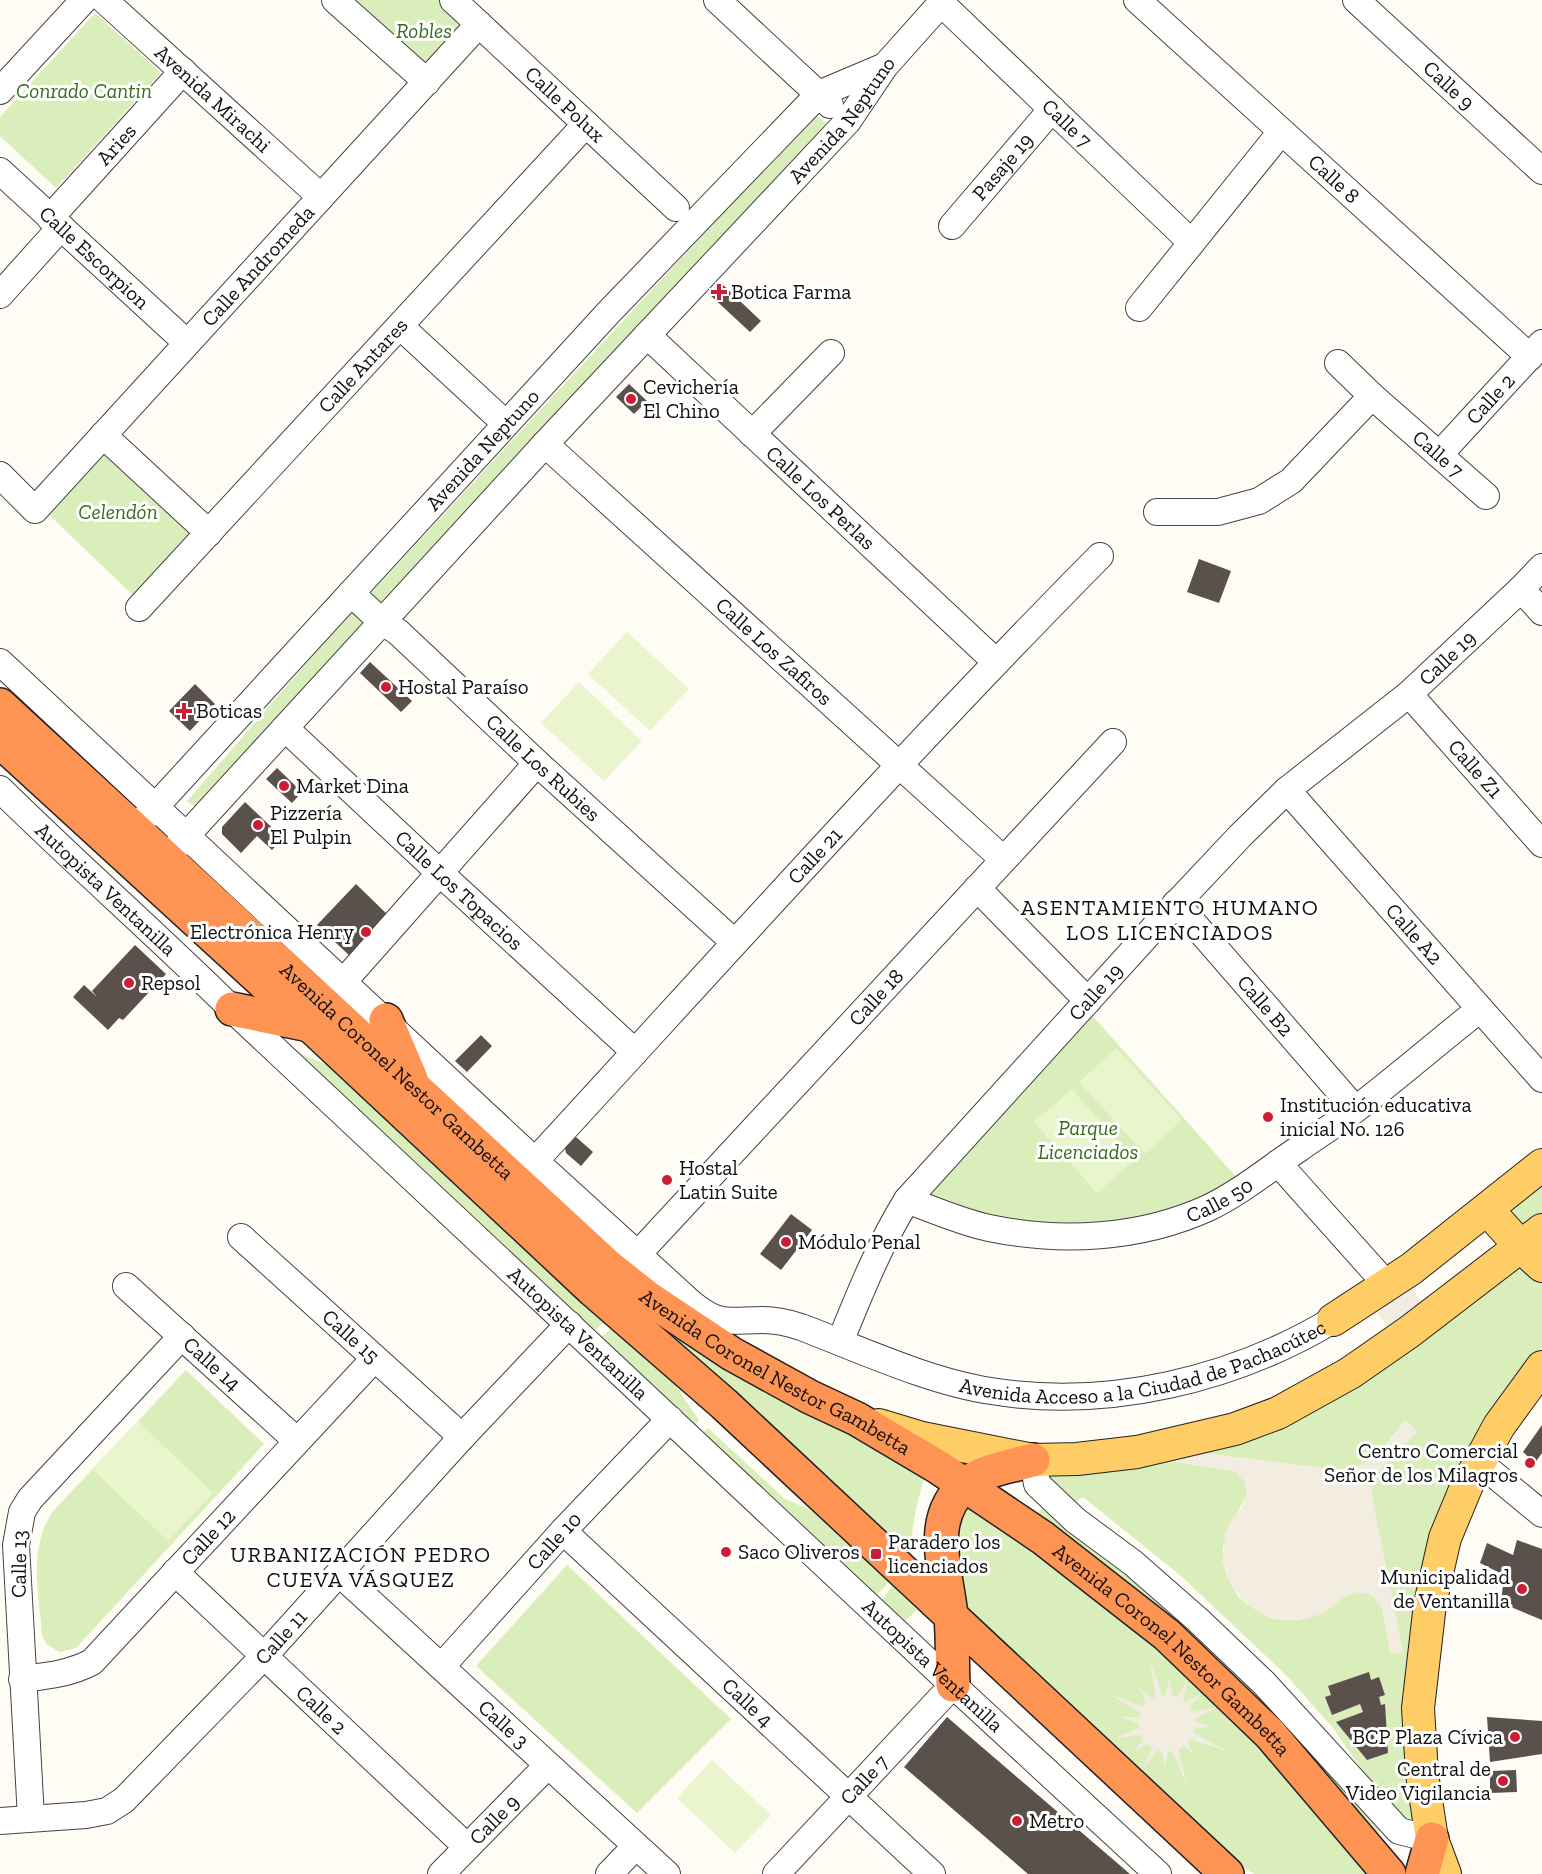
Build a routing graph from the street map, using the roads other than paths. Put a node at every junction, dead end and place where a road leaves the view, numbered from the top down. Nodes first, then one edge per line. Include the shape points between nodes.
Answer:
1 (84, 0) edge
2 (104, 0) edge
3 (335, 0) edge
4 (453, 0) edge
5 (717, 0) edge
6 (1356, 0) edge
7 (1141, 1) edge
8 (943, 2) edge
9 (479, 24) junction
10 (885, 66) junction
11 (183, 71) junction
12 (427, 82) junction
13 (0, 91) edge
14 (819, 94) junction
15 (1052, 109) junction
16 (848, 121) junction
17 (586, 124) junction
18 (1281, 132) junction
19 (0, 171) edge
20 (1542, 171) edge
21 (321, 197) junction
22 (676, 208) dead end
23 (56, 222) junction
24 (952, 226) dead end
25 (1191, 242) junction
26 (0, 295) edge
27 (1139, 308) dead end
28 (400, 326) junction
29 (647, 335) junction
30 (188, 343) junction
31 (1536, 350) edge
32 (831, 353) dead end
33 (1338, 363) dead end
34 (1372, 396) junction
35 (506, 424) junction
36 (752, 434) junction
37 (103, 435) junction
38 (545, 444) junction
39 (1439, 455) junction
40 (0, 475) edge
41 (1486, 496) dead end
42 (1157, 512) dead end
43 (209, 533) junction
44 (1100, 556) dead end
45 (1542, 567) edge
46 (1521, 589) junction
47 (351, 593) junction
48 (139, 608) dead end
49 (1542, 612) edge
50 (382, 622) junction
51 (995, 661) junction
52 (0, 662) edge
53 (1409, 694) junction
54 (0, 705) edge
55 (285, 728) junction
56 (0, 741) edge
57 (1113, 742) dead end
58 (537, 763) junction
59 (897, 765) junction
60 (0, 789) edge
61 (1287, 790) junction
62 (135, 829) junction
63 (1542, 844) edge
64 (167, 858) junction
65 (1003, 859) junction
66 (441, 874) junction
67 (977, 888) junction
68 (1176, 903) junction
69 (734, 942) junction
70 (344, 981) junction
71 (1088, 1001) junction
72 (1480, 1008) junction
73 (232, 1009) junction
74 (386, 1020) junction
75 (310, 1025) junction
76 (635, 1052) junction
77 (1542, 1079) edge
78 (415, 1089) junction
79 (1355, 1109) junction
80 (535, 1161) junction
81 (1278, 1163) junction
82 (1542, 1165) edge
83 (907, 1200) junction
84 (1487, 1209) junction
85 (241, 1237) dead end
86 (1535, 1248) edge
87 (638, 1254) junction
88 (1387, 1285) junction
89 (126, 1286) dead end
90 (1333, 1320) joint
91 (569, 1324) junction
92 (182, 1336) junction
93 (840, 1342) junction
94 (374, 1359) junction
95 (1542, 1366) edge
96 (670, 1419) junction
97 (857, 1419) junction
98 (462, 1437) junction
99 (296, 1440) junction
100 (1034, 1460) junction
101 (1479, 1462) junction
102 (965, 1485) junction
103 (1542, 1514) edge
104 (563, 1531) junction
105 (176, 1572) junction
106 (340, 1574) junction
107 (951, 1614) junction
108 (265, 1655) junction
109 (442, 1666) junction
110 (22, 1679) junction
111 (953, 1685) junction
112 (547, 1766) junction
113 (849, 1797) junction
114 (31, 1818) junction
115 (0, 1821) edge
116 (1432, 1839) junction
117 (636, 1846) junction
118 (467, 1847) junction
119 (441, 1874) edge
120 (609, 1874) edge
121 (667, 1874) edge
122 (777, 1874) edge
123 (932, 1874) edge
124 (1158, 1874) edge
125 (1227, 1874) edge
126 (1389, 1874) edge
127 (1422, 1874) edge
128 (1445, 1874) edge

1 - 13 street
2 - 11 street, Avenida Mirachi
3 - 12 street
4 - 9 street, Calle Polux
5 - 14 street
6 - 20 street, Calle 9
7 - 18 street, Calle 8
8 - 10 street
8 - 15 street, Calle 7
9 - 12 street, Calle Andromeda
9 - 17 street, Calle Polux
10 - 14 street, Avenida Neptuno
10 - 16 street, Avenida Neptuno
11 - 21 street, Avenida Mirachi
11 - 23 street, Aries
12 - 21 street, Calle Andromeda
14 - 16 street
14 - 35 street, Avenida Neptuno
15 - 24 street, Pasaje 19
15 - 25 street, Calle 7
16 - 29 street, Avenida Neptuno
17 - 22 street, Calle Polux
17 - 28 street, Calle Antares
18 - 25 street
18 - 31 street, Calle 8
19 - 23 street, Calle Escorpion
21 - 30 street, Calle Andromeda
23 - 26 street, Aries
23 - 30 street, Calle Escorpion
25 - 27 street
28 - 35 street
28 - 43 street, Calle Antares
29 - 36 street, Calle Los Perlas
29 - 38 street, Avenida Neptuno
30 - 37 street, Calle Andromeda
31 - 39 street, Calle 2
32 - 36 street
33 - 34 street, Calle 7
34 - 39 street, Calle 7
34 - 42 street via 1292,481 1259,501 1218,512
35 - 47 street, Avenida Neptuno
36 - 51 street, Calle Los Perlas
37 - 40 street, Calle Andromeda via 35,510
37 - 43 street
38 - 50 street, Avenida Neptuno
38 - 59 street, Calle Los Zafiros
39 - 41 street, Calle 7
43 - 48 street, Calle Antares
44 - 51 street, Calle 21
45 - 46 street, Calle 19
46 - 49 street
46 - 53 street, Calle 19
47 - 50 street, Calle Los Rubies
47 - 62 street, Avenida Neptuno
50 - 55 street, Avenida Neptuno
50 - 58 street, Calle Los Rubies via 398,632
51 - 59 street, Calle 21
52 - 62 street, Autopista Ventanilla
53 - 61 street, Calle 19
53 - 63 street, Calle Z1
54 - 62 highway, Autopista Ventanilla
55 - 64 street, Avenida Neptuno
55 - 66 street, Calle Los Topacios
56 - 62 highway, Autopista Ventanilla
57 - 65 street, Calle 18
58 - 66 street
58 - 69 street, Calle Los Rubies
59 - 65 street, Calle Los Zafiros
59 - 69 street, Calle 21
60 - 73 street, Autopista Ventanilla
61 - 68 street, Calle 19
61 - 72 street, Calle A2
62 - 64 highway, Autopista Ventanilla
62 - 64 street, Autopista Ventanilla
64 - 70 street, Autopista Ventanilla
64 - 75 highway, Avenida Coronel Nestor Gambetta
64 - 78 highway, Avenida Coronel Nestor Gambetta
65 - 67 street, Calle 18
66 - 70 street
66 - 76 street, Calle Los Topacios
67 - 71 street
67 - 87 street, Calle 18
68 - 71 street, Calle 19
68 - 79 street, Calle B2
69 - 76 street, Calle 21
70 - 74 street, Autopista Ventanilla
71 - 83 street, Calle 19
72 - 77 street, Calle A2
72 - 79 street, Calle 50
73 - 75 highway
73 - 91 street, Autopista Ventanilla
74 - 78 highway
74 - 80 street, Autopista Ventanilla
75 - 107 highway, Avenida Coronel Nestor Gambetta via 593,1290 724,1404
76 - 80 street, Calle 21
78 - 97 highway, Avenida Coronel Nestor Gambetta via 610,1268 648,1298 732,1354
79 - 81 street, Calle 50
80 - 87 street, Autopista Ventanilla
81 - 83 street, Calle 50 via 1209,1207 1145,1229 1106,1234 1068,1237 989,1228
81 - 88 street
82 - 84 main road, Avenida Acceso a la Ciudad de Pachacútec
83 - 93 street, Calle 19 via 887,1231
84 - 86 main road
84 - 88 main road, Avenida Acceso a la Ciudad de Pachacútec
85 - 94 street, Calle 15
86 - 100 main road via 1369,1361 1278,1413 1235,1429 1137,1452
87 - 93 street, Autopista Ventanilla via 708,1316 731,1322 781,1321
88 - 90 main road, Avenida Acceso a la Ciudad de Pachacútec
89 - 92 street, Calle 14
90 - 93 street, Avenida Acceso a la Ciudad de Pachacútec via 1250,1361 1160,1387 1105,1395 1045,1396 990,1391 945,1380
91 - 96 street, Autopista Ventanilla
91 - 98 street, Calle 11
92 - 99 street, Calle 14
92 - 110 street, Calle 13 via 22,1512 16,1545
94 - 98 street, Calle 15
94 - 99 street, Calle 12
95 - 101 main road via 1499,1426
96 - 104 street, Calle 10
96 - 111 street, Autopista Ventanilla
97 - 100 main road via 922,1438
97 - 102 highway, Avenida Coronel Nestor Gambetta
98 - 106 street, Calle 11
99 - 105 street, Calle 12
100 - 102 highway via 994,1471
100 - 116 street via 1037,1484 1075,1520 1133,1563 1207,1627 1264,1683 1400,1832
101 - 103 street
101 - 116 main road via 1445,1539 1426,1627 1418,1708 1422,1774
102 - 107 highway via 946,1512 941,1533 940,1553
102 - 126 highway, Avenida Coronel Nestor Gambetta via 1043,1538 1167,1635 1270,1734
104 - 109 street, Calle 10
104 - 113 street, Calle 4
105 - 108 street, Calle 2
105 - 110 street, Calle 12 via 92,1662 62,1675
106 - 108 street, Calle 11
106 - 109 street, Calle 3
107 - 111 highway
107 - 125 highway, Avenida Coronel Nestor Gambetta
108 - 114 street, Calle 11 via 124,1800 107,1811
108 - 118 street, Calle 2
109 - 112 street, Calle 3
110 - 114 street, Calle 13
111 - 113 street, Calle 7
111 - 124 street, Autopista Ventanilla
112 - 117 street, Calle 3
112 - 118 street, Calle 9
113 - 122 street, Calle 7
113 - 123 street, Calle 4
114 - 115 street, Calle 11
116 - 127 highway
116 - 128 main road
117 - 120 street
117 - 121 street, Calle 3
118 - 119 street, Calle 9

